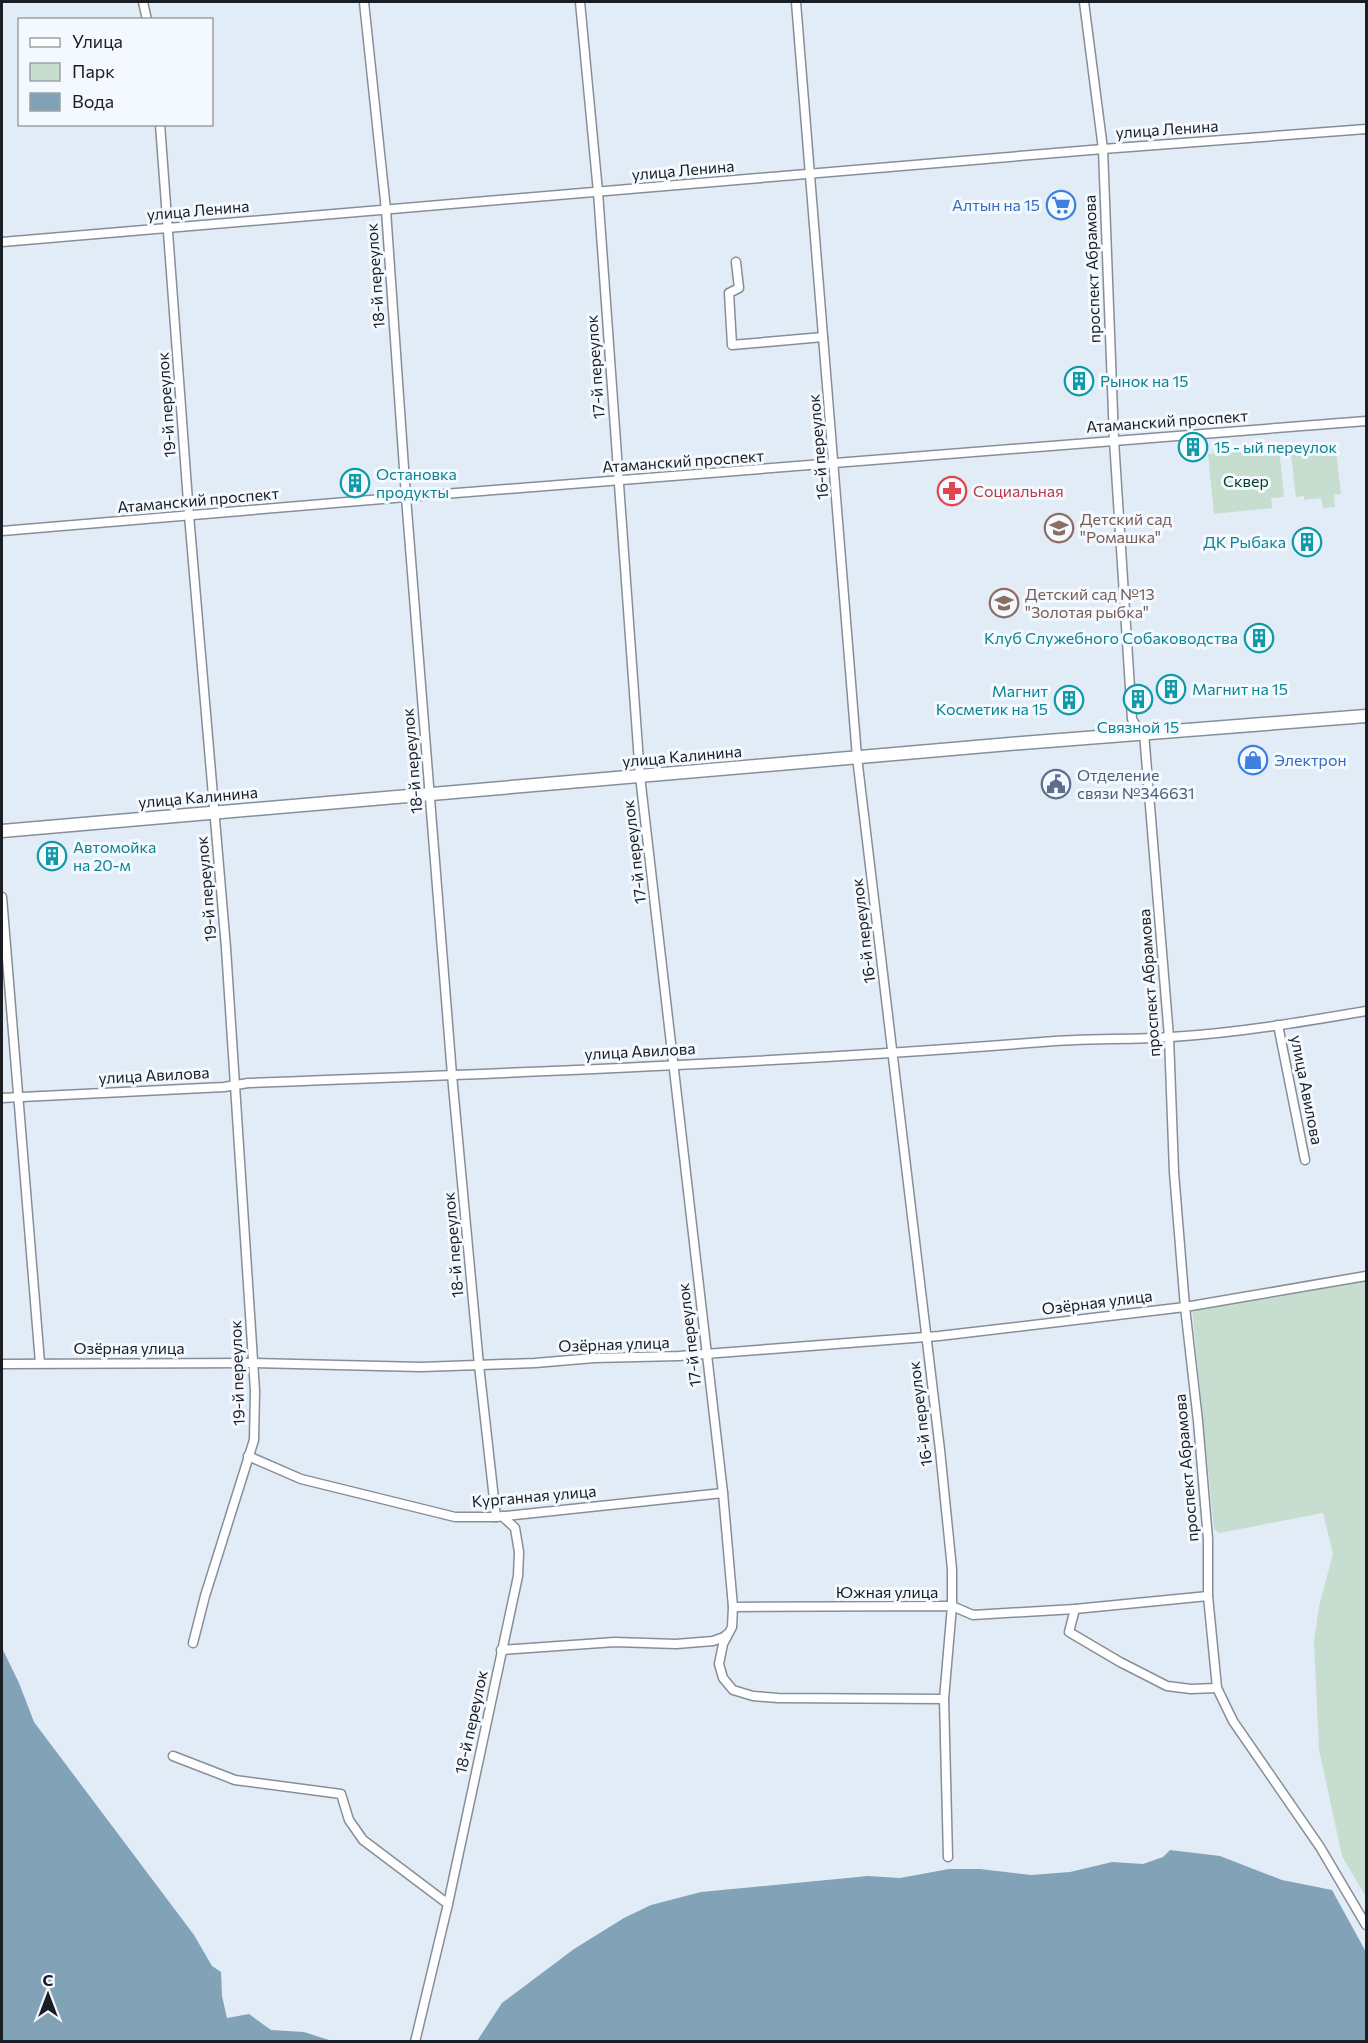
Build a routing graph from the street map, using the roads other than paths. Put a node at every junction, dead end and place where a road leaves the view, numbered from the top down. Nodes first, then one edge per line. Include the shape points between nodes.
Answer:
1 (143, 2) edge
2 (364, 2) edge
3 (580, 2) edge
4 (796, 2) edge
5 (1084, 2) edge
6 (147, 18) edge
7 (160, 126) edge
8 (1366, 129) edge
9 (1103, 149) junction
10 (810, 175) junction
11 (598, 192) junction
12 (386, 210) junction
13 (167, 228) junction
14 (2, 242) edge
15 (736, 262) dead end
16 (823, 337) junction
17 (1366, 421) edge
18 (1114, 440) junction
19 (835, 464) junction
20 (618, 481) junction
21 (406, 497) junction
22 (189, 515) junction
23 (2, 531) edge
24 (1366, 716) edge
25 (1144, 733) junction
26 (857, 757) junction
27 (640, 776) junction
28 (430, 794) junction
29 (214, 812) junction
30 (2, 831) edge
31 (2, 897) edge
32 (1366, 1011) edge
33 (1278, 1025) junction
34 (1169, 1037) junction
35 (892, 1052) junction
36 (673, 1065) junction
37 (452, 1075) junction
38 (235, 1085) junction
39 (17, 1096) junction
40 (2, 1098) edge
41 (1305, 1160) dead end
42 (1366, 1276) edge
43 (1185, 1307) junction
44 (926, 1338) junction
45 (706, 1354) junction
46 (40, 1363) junction
47 (254, 1363) junction
48 (2, 1364) edge
49 (479, 1365) junction
50 (249, 1456) junction
51 (723, 1493) junction
52 (499, 1517) junction
53 (1208, 1596) junction
54 (952, 1606) junction
55 (733, 1607) junction
56 (1075, 1609) junction
57 (732, 1627) junction
58 (193, 1643) dead end
59 (501, 1650) junction
60 (1217, 1688) junction
61 (944, 1700) junction
62 (173, 1756) dead end
63 (948, 1857) dead end
64 (448, 1904) junction
65 (1366, 1925) edge
66 (415, 2042) edge

1 - 6 street
2 - 12 street, 18-й переулок
3 - 11 street, 17-й переулок
4 - 10 street, 16-й переулок
5 - 9 street, проспект Абрамова
7 - 13 street, 19-й переулок
8 - 9 street, улица Ленина
9 - 10 street, улица Ленина
9 - 18 street, проспект Абрамова
10 - 11 street, улица Ленина
10 - 16 street, 16-й переулок
11 - 12 street, улица Ленина
11 - 20 street, 17-й переулок
12 - 13 street, улица Ленина
12 - 21 street, 18-й переулок
13 - 14 street, улица Ленина
13 - 22 street, 19-й переулок
15 - 16 street via 739,288 729,293 732,345
16 - 19 street, 16-й переулок
17 - 18 street, Атаманский проспект
18 - 19 street, Атаманский проспект
18 - 25 street, проспект Абрамова via 1132,719
19 - 20 street, Атаманский проспект
19 - 26 street, 16-й переулок
20 - 21 street, Атаманский проспект
20 - 27 street, 17-й переулок
21 - 22 street, Атаманский проспект
21 - 28 street, 18-й переулок
22 - 23 street, Атаманский проспект
22 - 29 street, 19-й переулок
24 - 25 main road, улица Калинина
25 - 26 main road, улица Калинина
25 - 34 street, проспект Абрамова
26 - 27 main road, улица Калинина
26 - 35 street, 16-й переулок
27 - 28 main road, улица Калинина
27 - 36 street, 17-й переулок
28 - 29 main road, улица Калинина
28 - 37 street, 18-й переулок
29 - 30 main road, улица Калинина
29 - 38 street, 19-й переулок
31 - 39 street
32 - 33 street, улица Авилова
33 - 34 street, улица Авилова
33 - 41 street, улица Авилова
34 - 35 street, улица Авилова via 1068,1039
34 - 43 street, проспект Абрамова
35 - 36 street, улица Авилова
35 - 44 street, 16-й переулок
36 - 37 street, улица Авилова
36 - 45 street, 17-й переулок
37 - 38 street, улица Авилова
37 - 49 street, 18-й переулок
38 - 39 street, улица Авилова
38 - 47 street, 19-й переулок
39 - 40 street, улица Авилова
39 - 46 street
42 - 43 street, Озёрная улица
43 - 44 street, Озёрная улица
43 - 53 street, проспект Абрамова via 1208,1539
44 - 45 street, Озёрная улица
44 - 54 street, 16-й переулок via 952,1569
45 - 49 street, Озёрная улица
45 - 51 street, 17-й переулок
46 - 47 street, Озёрная улица
46 - 48 street, Озёрная улица
47 - 49 street, Озёрная улица
47 - 50 street, 19-й переулок via 254,1440
49 - 52 street, 18-й переулок
50 - 52 street, Курганная улица via 301,1479 370,1497 455,1517
50 - 58 street, 19-й переулок
51 - 52 street, Курганная улица
51 - 55 street, 17-й переулок
52 - 59 street, 18-й переулок via 515,1528 519,1552 518,1576
53 - 56 street, Южная улица
53 - 60 street, проспект Абрамова
54 - 55 street, Южная улица
54 - 56 street, Южная улица via 974,1615
54 - 61 street, 16-й переулок
55 - 57 street, 17-й переулок
56 - 60 street via 1069,1632 1120,1662 1167,1686
57 - 59 street via 724,1637 713,1641 615,1642
57 - 61 street, 17-й переулок via 719,1664 723,1678 734,1690 778,1698
59 - 64 street, 18-й переулок
60 - 65 street, проспект Абрамова via 1233,1721 1320,1846
61 - 63 street, 16-й переулок
62 - 64 street via 235,1780 341,1794 349,1820 363,1840
64 - 66 street, 18-й переулок

